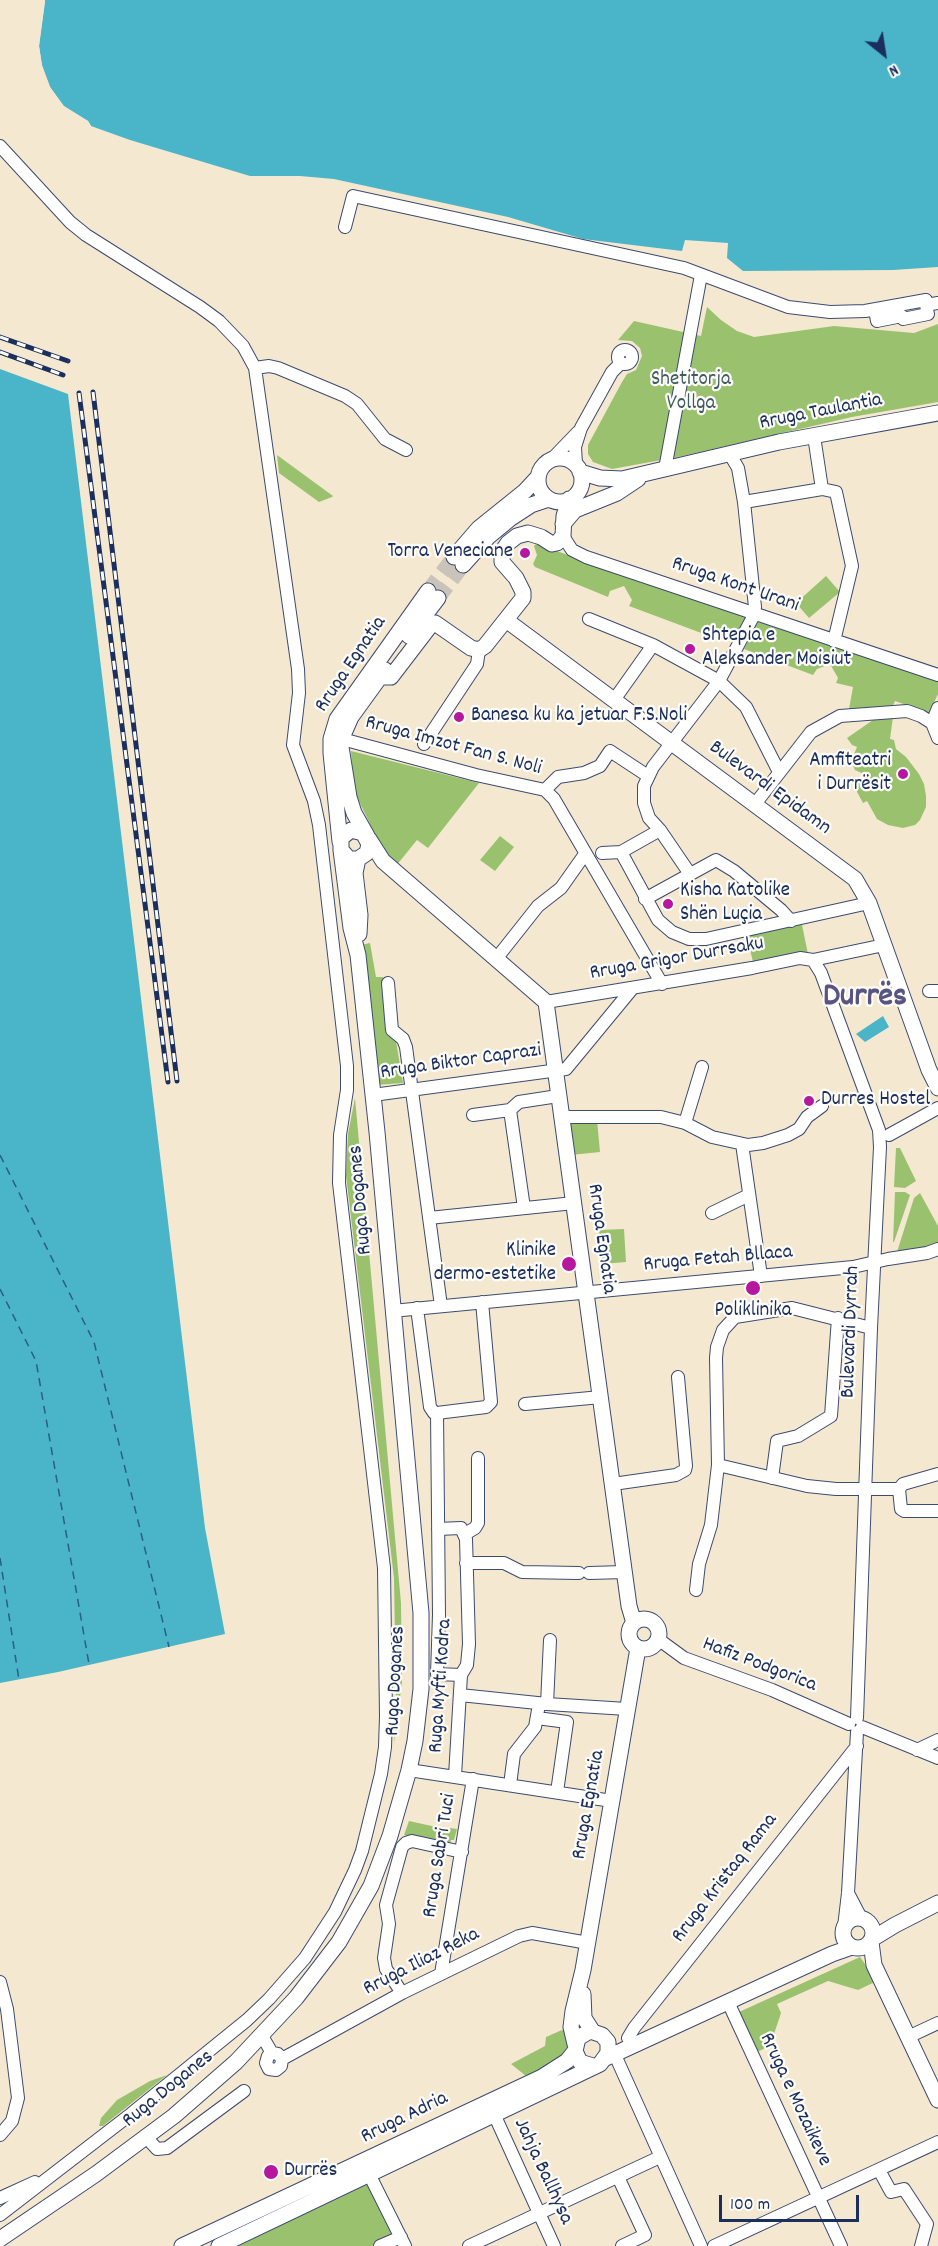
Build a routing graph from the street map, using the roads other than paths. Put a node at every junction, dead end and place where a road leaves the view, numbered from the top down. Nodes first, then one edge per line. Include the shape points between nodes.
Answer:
1 (0, 146) edge
2 (345, 227) dead end
3 (701, 275) junction
4 (932, 304) edge
5 (875, 310) junction
6 (621, 363) dead end
7 (255, 368) junction
8 (938, 413) edge
9 (581, 428) junction
10 (814, 436) junction
11 (406, 450) dead end
12 (729, 453) junction
13 (552, 459) junction
14 (578, 468) junction
15 (664, 469) junction
16 (643, 475) junction
17 (538, 477) junction
18 (822, 489) junction
19 (572, 497) junction
20 (549, 499) junction
21 (744, 502) junction
22 (559, 535) junction
23 (754, 615) junction
24 (589, 619) dead end
25 (506, 620) junction
26 (834, 641) junction
27 (653, 645) junction
28 (479, 650) junction
29 (938, 675) edge
30 (379, 677) junction
31 (719, 681) junction
32 (614, 700) junction
33 (938, 708) edge
34 (932, 723) junction
35 (938, 738) edge
36 (342, 739) junction
37 (672, 743) junction
38 (424, 744) dead end
39 (779, 772) junction
40 (648, 776) junction
41 (545, 790) junction
42 (755, 804) junction
43 (660, 830) junction
44 (368, 838) junction
45 (340, 846) junction
46 (621, 852) junction
47 (602, 853) dead end
48 (585, 854) junction
49 (360, 859) junction
50 (690, 874) junction
51 (645, 899) junction
52 (869, 903) junction
53 (437, 910) junction
54 (790, 921) junction
55 (884, 945) junction
56 (358, 955) junction
57 (496, 959) junction
58 (813, 960) junction
59 (388, 983) dead end
60 (662, 984) junction
61 (632, 989) junction
62 (546, 1002) junction
63 (702, 1067) dead end
64 (555, 1070) junction
65 (938, 1088) edge
66 (412, 1090) junction
67 (373, 1095) junction
68 (558, 1096) junction
69 (822, 1106) dead end
70 (938, 1108) edge
71 (510, 1110) junction
72 (473, 1115) dead end
73 (562, 1116) junction
74 (685, 1123) junction
75 (889, 1135) dead end
76 (742, 1144) junction
77 (749, 1196) junction
78 (574, 1203) junction
79 (524, 1208) junction
80 (712, 1213) dead end
81 (429, 1218) junction
82 (938, 1249) edge
83 (874, 1262) junction
84 (761, 1276) junction
85 (586, 1292) junction
86 (482, 1302) junction
87 (441, 1306) junction
88 (417, 1308) junction
89 (392, 1311) junction
90 (838, 1318) junction
91 (871, 1328) junction
92 (678, 1377) dead end
93 (601, 1397) junction
94 (525, 1404) dead end
95 (437, 1413) junction
96 (478, 1458) dead end
97 (718, 1465) junction
98 (938, 1474) edge
99 (772, 1478) junction
100 (613, 1484) junction
101 (865, 1489) junction
102 (899, 1490) junction
103 (938, 1511) edge
104 (438, 1528) junction
105 (465, 1534) junction
106 (466, 1563) junction
107 (625, 1572) junction
108 (696, 1590) dead end
109 (634, 1623) junction
110 (658, 1639) junction
111 (550, 1640) dead end
112 (638, 1648) junction
113 (461, 1675) junction
114 (460, 1695) junction
115 (543, 1704) junction
116 (627, 1709) junction
117 (537, 1718) junction
118 (856, 1725) junction
119 (938, 1740) edge
120 (857, 1746) junction
121 (917, 1750) junction
122 (938, 1758) edge
123 (409, 1770) junction
124 (455, 1776) junction
125 (473, 1779) junction
126 (510, 1785) junction
127 (557, 1792) junction
128 (612, 1801) junction
129 (462, 1852) junction
130 (848, 1893) junction
131 (938, 1903) edge
132 (865, 1920) junction
133 (895, 1925) junction
134 (856, 1940) junction
135 (588, 1943) junction
136 (583, 1970) junction
137 (441, 1974) junction
138 (0, 1982) edge
139 (402, 1993) junction
140 (728, 2002) junction
141 (686, 2020) junction
142 (938, 2023) edge
143 (593, 2031) junction
144 (908, 2037) junction
145 (260, 2038) junction
146 (628, 2038) junction
147 (575, 2048) junction
148 (606, 2055) junction
149 (244, 2091) dead end
150 (938, 2100) edge
151 (494, 2114) junction
152 (0, 2135) edge
153 (146, 2137) junction
154 (938, 2142) edge
155 (660, 2157) junction
156 (57, 2170) junction
157 (879, 2170) junction
158 (369, 2174) junction
159 (618, 2177) junction
160 (0, 2198) edge
161 (818, 2199) junction
162 (539, 2213) junction
163 (0, 2215) edge
164 (0, 2239) edge
165 (403, 2241) edge
166 (182, 2246) edge
167 (219, 2246) edge
168 (381, 2246) edge
169 (469, 2246) edge
170 (555, 2246) edge
171 (622, 2246) edge
172 (701, 2246) edge
173 (714, 2246) edge
174 (841, 2246) edge
175 (921, 2246) edge

1 - 7 street via 86,235 219,321 243,346
2 - 3 street via 353,196 684,268
3 - 5 street via 788,307 830,312
3 - 15 street
4 - 5 street via 926,300
4 - 5 street via 928,314 877,321
6 - 9 street
7 - 11 street via 269,366 345,396 385,439
7 - 156 street via 298,669 293,745 319,825 347,1066 339,1183 384,1568 385,1747 375,1801 355,1870 335,1912 305,1958 247,2020
8 - 10 main road, Rruga Taulantia
9 - 13 street
9 - 14 street via 575,447
10 - 12 main road, Rruga Taulantia
10 - 18 street
12 - 15 main road, Rruga Taulantia
12 - 21 street via 738,468
13 - 14 main road via 562,458
13 - 17 main road via 544,464
14 - 16 main road, Rruga Taulantia via 609,479
14 - 19 main road via 581,484
15 - 16 main road, Rruga Taulantia
16 - 19 main road, Rruga Taulantia via 603,492
16 - 22 main road via 617,493 575,510
17 - 20 main road via 540,489
17 - 20 main road via 479,528 458,561 511,518
18 - 21 street
18 - 26 street via 836,492 852,566
19 - 20 main road via 559,502
19 - 22 main road
21 - 23 street
22 - 23 street, Rruga Kont Urani via 566,554 586,557
22 - 25 main road, Rruga Kont Urani via 517,536 502,552 502,561 523,592 520,603
23 - 26 street, Rruga Kont Urani
23 - 31 street
24 - 27 street
25 - 28 main road
25 - 32 main road, Bulevardi Epidamn
26 - 29 street, Rruga Kont Urani
27 - 31 street
27 - 32 street
28 - 30 main road via 435,623 391,677
28 - 38 street via 477,664
30 - 36 main road, Rruga Egnatia via 351,717
30 - 45 main road, Rruga Egnatia via 433,594 347,702 334,728 331,753
31 - 37 street
31 - 39 street via 746,707
32 - 37 main road, Bulevardi Epidamn
33 - 34 street
34 - 35 street
34 - 39 street via 907,711 840,716 811,732
36 - 41 street, Rruga Imzot Fan S. Noli
36 - 44 main road, Rruga Egnatia via 349,797
37 - 40 street
37 - 42 main road, Bulevardi Epidamn
39 - 42 street
40 - 41 street via 610,751 600,765 584,773 558,777
40 - 43 street via 644,803 649,818
41 - 48 street, Rruga Imzot Fan S. Noli
42 - 52 main road, Bulevardi Epidamn via 855,879
43 - 46 street
43 - 50 street
44 - 45 main road via 351,830 344,834
44 - 49 main road via 369,850
44 - 53 main road, Rruga Egnatia via 383,861
45 - 49 main road via 346,857
45 - 56 main road, Rruga Egnatia
46 - 47 street
46 - 51 street
48 - 57 street via 561,888 538,906
48 - 60 street, Rruga Imzot Fan S. Noli
49 - 53 main road, Rruga Egnatia
49 - 56 main road via 355,873 360,915
50 - 51 street
50 - 54 street via 717,860 722,862
51 - 54 street via 664,927 689,939
52 - 54 street
52 - 55 main road, Bulevardi Epidamn
53 - 57 main road, Rruga Egnatia
55 - 58 street, Rruga Grigor Durrsaku
55 - 65 main road, Bulevardi Epidamn
56 - 67 main road, Ruga Doganes
57 - 62 main road, Rruga Egnatia
58 - 60 street, Rruga Grigor Durrsaku via 800,958
58 - 83 street, Bulevardi Dyrrah via 879,1130
59 - 66 street via 392,1030 405,1042
60 - 61 street, Rruga Grigor Durrsaku
61 - 62 street, Rruga Grigor Durrsaku
61 - 64 street via 573,1062 566,1069
62 - 64 main road, Rruga Egnatia
63 - 74 street
64 - 66 street, Rruga Biktor Caprazi
64 - 68 main road, Rruga Egnatia
66 - 67 street, Rruga Biktor Caprazi
66 - 81 street
67 - 89 main road, Ruga Doganes
68 - 71 street via 519,1102
68 - 73 main road, Rruga Egnatia
69 - 76 street via 788,1135 763,1143
70 - 75 street
71 - 72 street
71 - 79 street
73 - 74 street via 647,1116
73 - 78 main road, Rruga Egnatia
74 - 76 street via 712,1137
76 - 77 street
77 - 80 street
77 - 84 street
78 - 79 street
78 - 85 main road, Rruga Egnatia
79 - 81 street
81 - 87 street
82 - 83 street, Rruga Fetah Bllaca
83 - 84 street, Rruga Fetah Bllaca
83 - 91 street, Bulevardi Dyrrah
84 - 85 street, Rruga Fetah Bllaca
85 - 86 street, Rruga Fetah Bllaca
85 - 93 main road, Rruga Egnatia
86 - 87 street, Rruga Fetah Bllaca
86 - 95 street via 491,1402 486,1407
87 - 88 street, Rruga Fetah Bllaca
88 - 89 street, Rruga Fetah Bllaca
88 - 95 street, Ruga Doganes via 430,1407
89 - 123 main road, Ruga Doganes via 421,1613 421,1689
90 - 91 street
90 - 97 street via 792,1308 735,1317 723,1330 717,1347
90 - 99 street via 831,1416 798,1436 777,1441
91 - 101 street, Bulevardi Dyrrah
92 - 100 street via 685,1470 676,1475
93 - 94 street
93 - 100 main road, Rruga Egnatia
95 - 104 street, Ruga Doganes
96 - 105 street via 478,1523
97 - 99 street
97 - 108 street via 711,1525
98 - 102 street via 903,1484
99 - 101 street via 807,1486
100 - 107 main road, Rruga Egnatia
101 - 102 street
101 - 118 street, Bulevardi Dyrrah
102 - 103 street via 904,1511
104 - 105 street via 461,1528
104 - 113 street, Ruga Doganes via 436,1674
105 - 106 street, Ruga Myfti Kodra
106 - 107 street via 504,1563 522,1572
106 - 113 street, Ruga Myfti Kodra via 469,1644 467,1665
107 - 109 main road, Rruga Egnatia
109 - 110 main road via 643,1619 652,1622 658,1629
109 - 112 main road via 630,1637
110 - 112 main road via 650,1647
110 - 118 street, Hafiz Podgorica via 693,1662
111 - 115 street
112 - 116 main road, Rruga Egnatia
113 - 114 street, Ruga Myfti Kodra
114 - 115 street
114 - 124 street, Ruga Myfti Kodra
115 - 116 street
115 - 117 street
116 - 128 main road, Rruga Egnatia
117 - 126 street via 535,1727 514,1754
117 - 127 street via 567,1722
118 - 120 street, Bulevardi Dyrrah
118 - 121 street, Hafiz Podgorica
119 - 121 street
120 - 130 street, Bulevardi Dyrrah
120 - 146 street, Rruga Kristaq Rama
121 - 122 street, Hafiz Podgorica
123 - 124 street
123 - 145 main road, Ruga Doganes via 381,1862 360,1907 322,1966
124 - 125 street
125 - 126 street
125 - 129 street, Rruga Sabri Tuci
126 - 127 street
127 - 128 street
128 - 135 main road, Rruga Egnatia
129 - 137 street, Rruga Sabri Tuci
129 - 139 street via 412,1841 400,1852 386,1905 389,1924 384,1958 386,1969
130 - 132 street
130 - 134 street, Bulevardi Dyrrah
131 - 133 main road
132 - 133 main road
132 - 134 main road via 873,1930
132 - 134 main road via 851,1920
133 - 134 main road
134 - 140 main road, Rruga Adria
134 - 144 main road via 874,1965
135 - 136 main road, Rruga Egnatia
135 - 137 street, Rruga Iliaz Reka via 527,1933
136 - 143 main road, Rruga Egnatia via 584,2018
136 - 147 main road, Rruga Egnatia via 571,2027
137 - 139 street, Rruga Iliaz Reka
138 - 152 street via 18,2098 12,2121
139 - 145 street, Rruga Iliaz Reka via 274,2056
140 - 141 main road, Rruga Adria
140 - 161 street, Rruga e Mozaikeve
141 - 146 main road, Rruga Adria
141 - 148 main road, Rruga Adria
142 - 144 street
143 - 147 main road, Rruga Adria via 582,2035
143 - 148 main road via 602,2034
144 - 150 main road
145 - 153 main road, Ruga Doganes
146 - 148 main road, Rruga Adria
147 - 148 main road via 580,2062
147 - 166 main road, Rruga Adria via 567,2061 542,2077
148 - 151 main road, Rruga Adria
148 - 155 street
149 - 153 street via 167,2148 157,2149
151 - 158 main road, Rruga Adria
151 - 162 street, Jahja Ballhysa
153 - 164 main road, Ruga Doganes
154 - 157 street
155 - 159 street
155 - 172 street
156 - 160 street
156 - 163 street
157 - 161 street
157 - 175 street via 891,2192 904,2189 927,2224
158 - 165 street
158 - 167 main road, Rruga Adria
159 - 162 street
159 - 171 street via 645,2235
161 - 173 street
161 - 174 street, Rruga e Mozaikeve
162 - 169 street
162 - 170 street, Jahja Ballhysa
165 - 168 street

